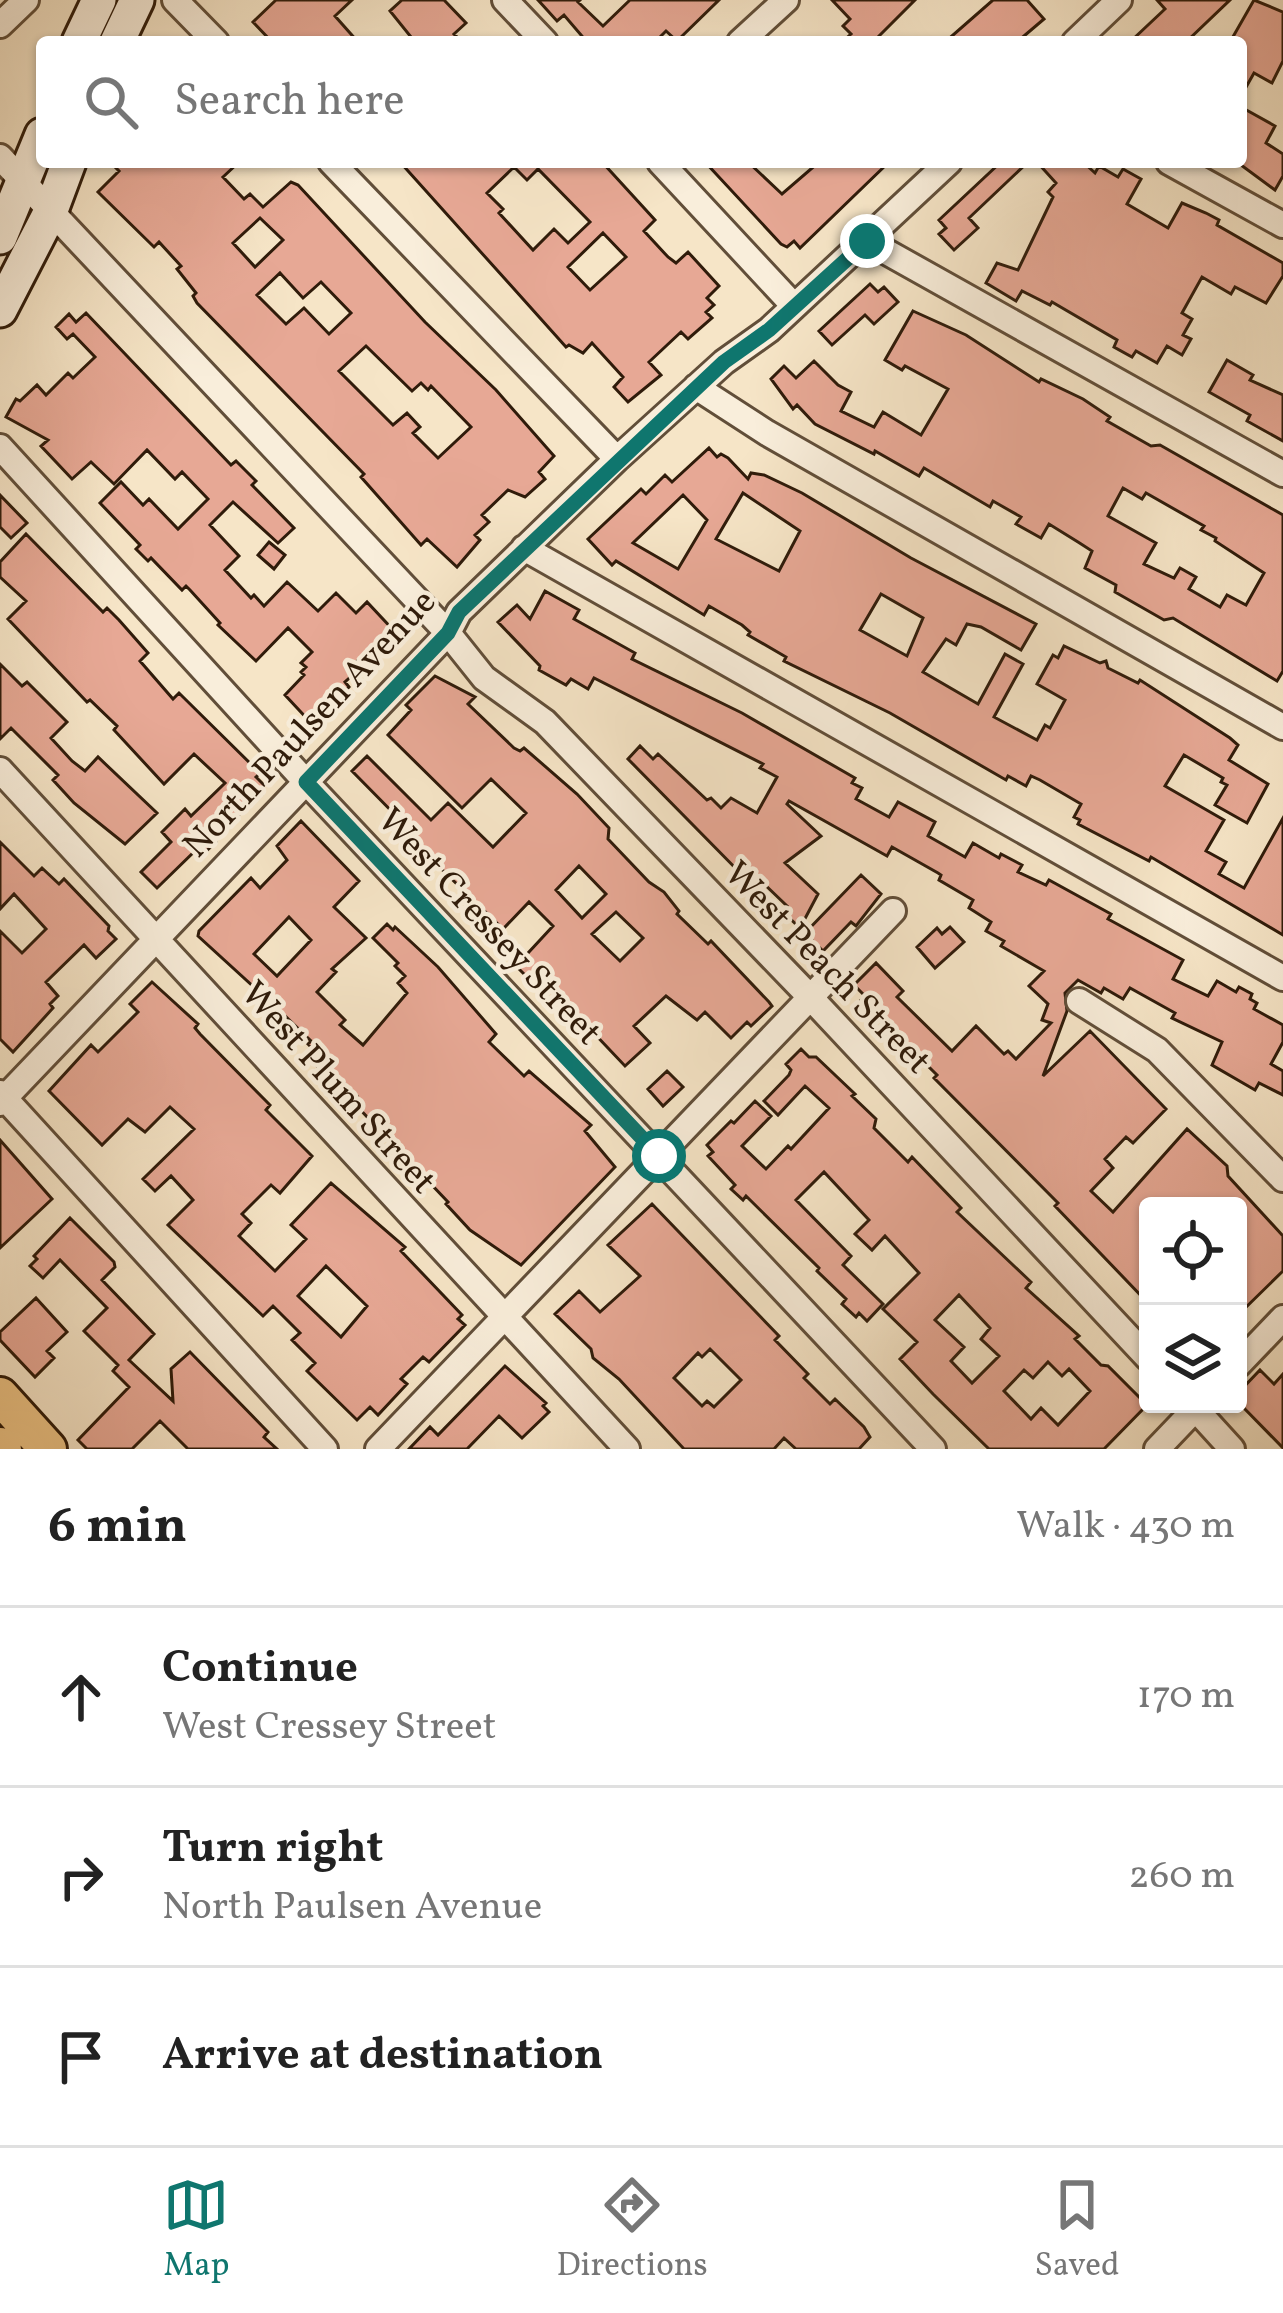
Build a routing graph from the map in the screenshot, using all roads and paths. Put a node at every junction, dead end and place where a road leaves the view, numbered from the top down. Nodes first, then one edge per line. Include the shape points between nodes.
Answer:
1 (26, 0) edge
2 (100, 0) edge
3 (137, 0) edge
4 (176, 0) edge
5 (505, 0) edge
6 (786, 0) edge
7 (1119, 0) edge
8 (0, 25) edge
9 (83, 36) edge
10 (119, 36) edge
11 (210, 36) edge
12 (539, 36) edge
13 (747, 36) edge
14 (1081, 36) edge
15 (36, 152) edge
16 (0, 157) edge
17 (68, 168) edge
18 (338, 168) edge
19 (666, 168) edge
20 (944, 168) edge
21 (1180, 168) edge
22 (26, 181) junction
23 (50, 212) junction
24 (1283, 225) edge
25 (0, 237) edge
26 (867, 241) junction
27 (794, 306) junction
28 (0, 310) edge
29 (696, 387) junction
30 (0, 447) edge
31 (617, 459) junction
32 (1283, 474) edge
33 (524, 548) junction
34 (448, 633) junction
35 (1283, 727) edge
36 (0, 770) edge
37 (306, 782) junction
38 (892, 911) dead end
39 (155, 936) junction
40 (1283, 978) edge
41 (811, 997) junction
42 (1079, 1001) dead end
43 (2, 1098) edge
44 (659, 1156) junction
45 (1283, 1179) edge
46 (1283, 1318) edge
47 (503, 1319) junction
48 (1139, 1348) edge
49 (1247, 1356) edge
50 (0, 1396) edge
51 (1190, 1413) edge
52 (1202, 1413) edge
53 (49, 1449) edge
54 (326, 1449) edge
55 (379, 1449) edge
56 (627, 1449) edge
57 (933, 1449) edge
58 (1157, 1449) edge
59 (1232, 1449) edge

1 - 8 street
2 - 9 main road
3 - 10 main road
4 - 11 street
5 - 12 street
6 - 13 street
7 - 14 street
15 - 22 main road
16 - 22 street, West Peach Street
17 - 23 main road
18 - 31 street
19 - 27 street
20 - 26 street, North Paulsen Avenue
21 - 24 street
22 - 23 street, West Peach Street
22 - 25 main road
23 - 28 main road
23 - 34 street, West Peach Street
26 - 27 street, North Paulsen Avenue
26 - 32 street
27 - 29 street, North Paulsen Avenue
29 - 31 street, North Paulsen Avenue
29 - 35 street
30 - 37 street, West Cressey Street
31 - 33 street, North Paulsen Avenue
33 - 34 street, North Paulsen Avenue
33 - 40 street
34 - 37 street, North Paulsen Avenue
34 - 41 street, West Peach Street via 484,678 545,722
36 - 39 street, West Plum Street
37 - 39 street, North Paulsen Avenue
37 - 44 street, West Cressey Street
38 - 41 street
39 - 43 street, North Paulsen Avenue
39 - 47 street, West Plum Street
41 - 44 street
41 - 48 street, West Peach Street
42 - 45 street via 1157,1050
43 - 54 street
44 - 47 street
44 - 57 street, West Cressey Street
46 - 49 street
47 - 55 street
47 - 56 street, West Plum Street
50 - 53 main road
51 - 58 street
52 - 59 street

